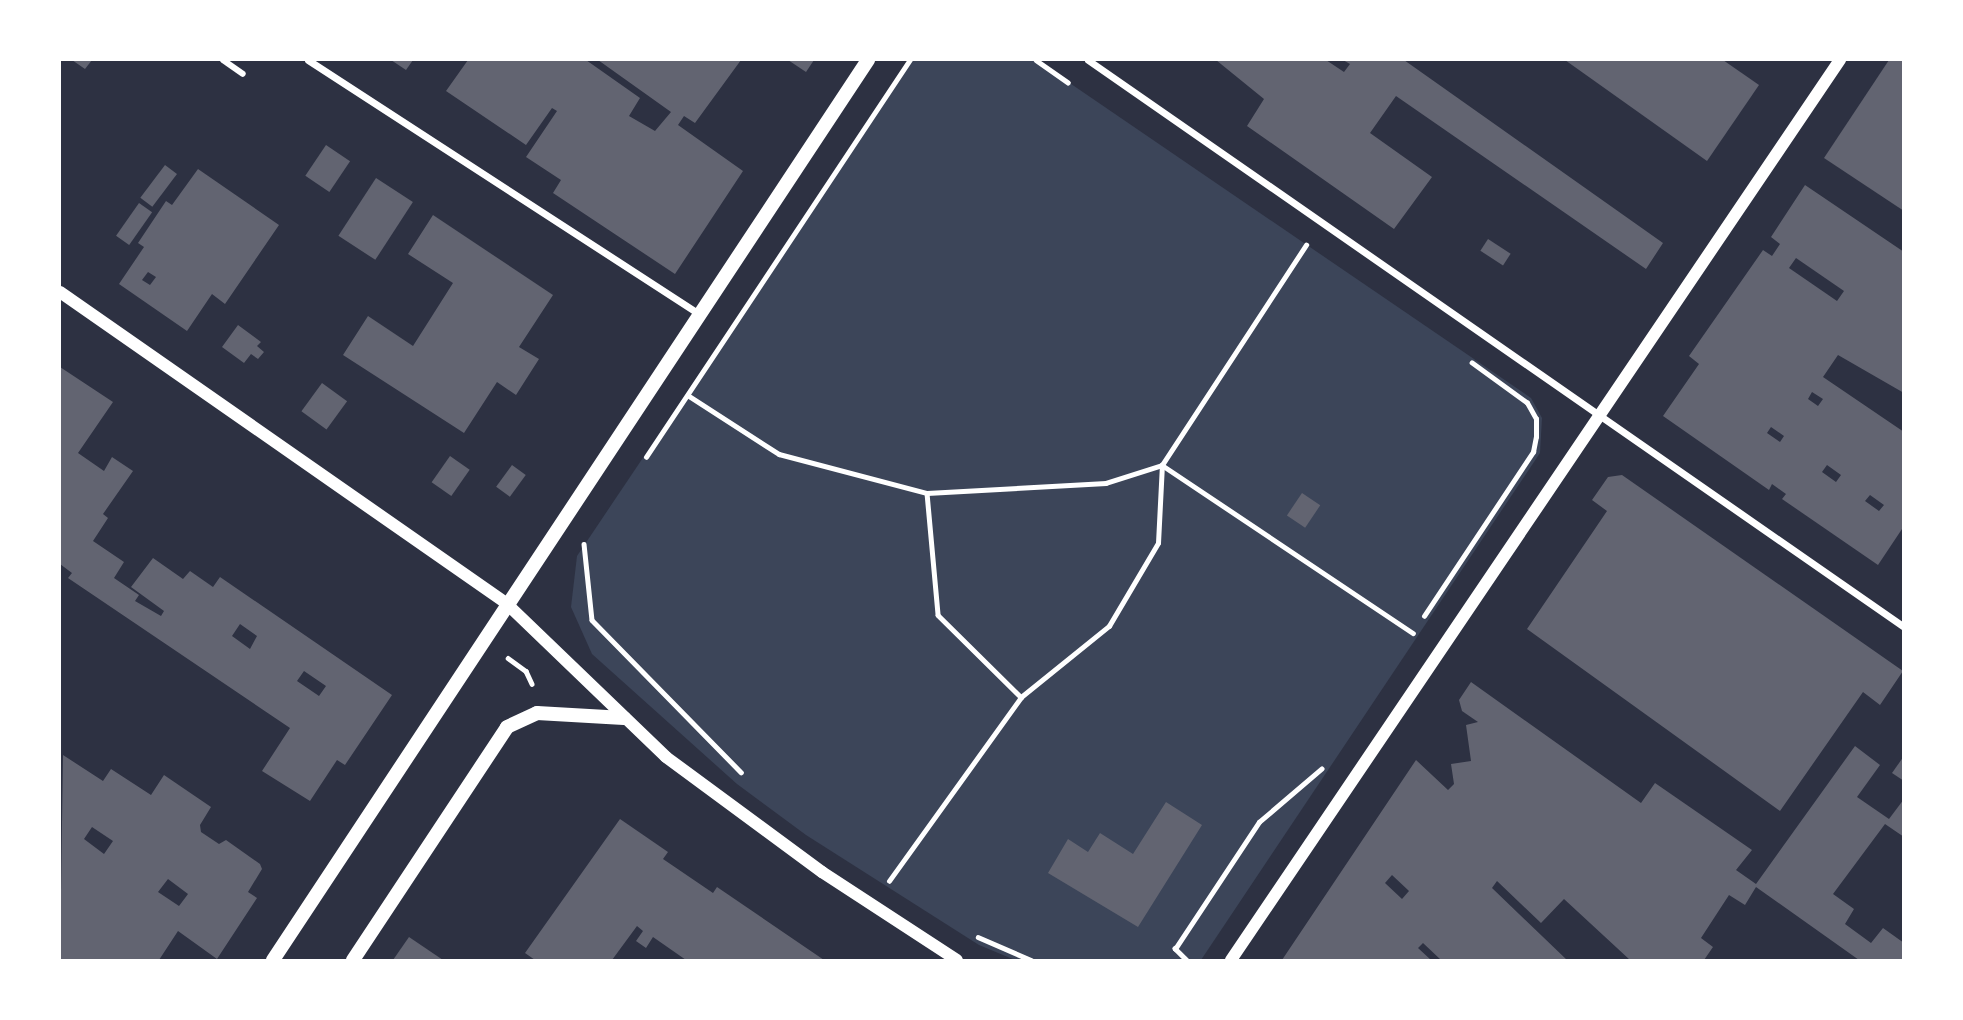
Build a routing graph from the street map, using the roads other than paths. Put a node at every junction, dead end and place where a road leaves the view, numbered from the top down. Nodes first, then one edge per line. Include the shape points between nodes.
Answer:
1 (223, 60) edge
2 (309, 60) edge
3 (868, 60) edge
4 (1088, 60) edge
5 (1840, 60) edge
6 (243, 74) dead end
7 (60, 292) edge
8 (701, 316) junction
9 (1600, 414) junction
10 (506, 603) junction
11 (1903, 627) edge
12 (624, 718) junction
13 (272, 961) edge
14 (353, 961) edge
15 (957, 961) edge
16 (1231, 961) edge

1 - 6 street
2 - 8 street
3 - 8 main road
4 - 9 street
5 - 9 street
7 - 10 street
8 - 10 main road
9 - 11 street
9 - 16 street
10 - 12 street
10 - 13 main road
12 - 14 main road via 537,713 507,727
12 - 15 street via 666,757 733,806

